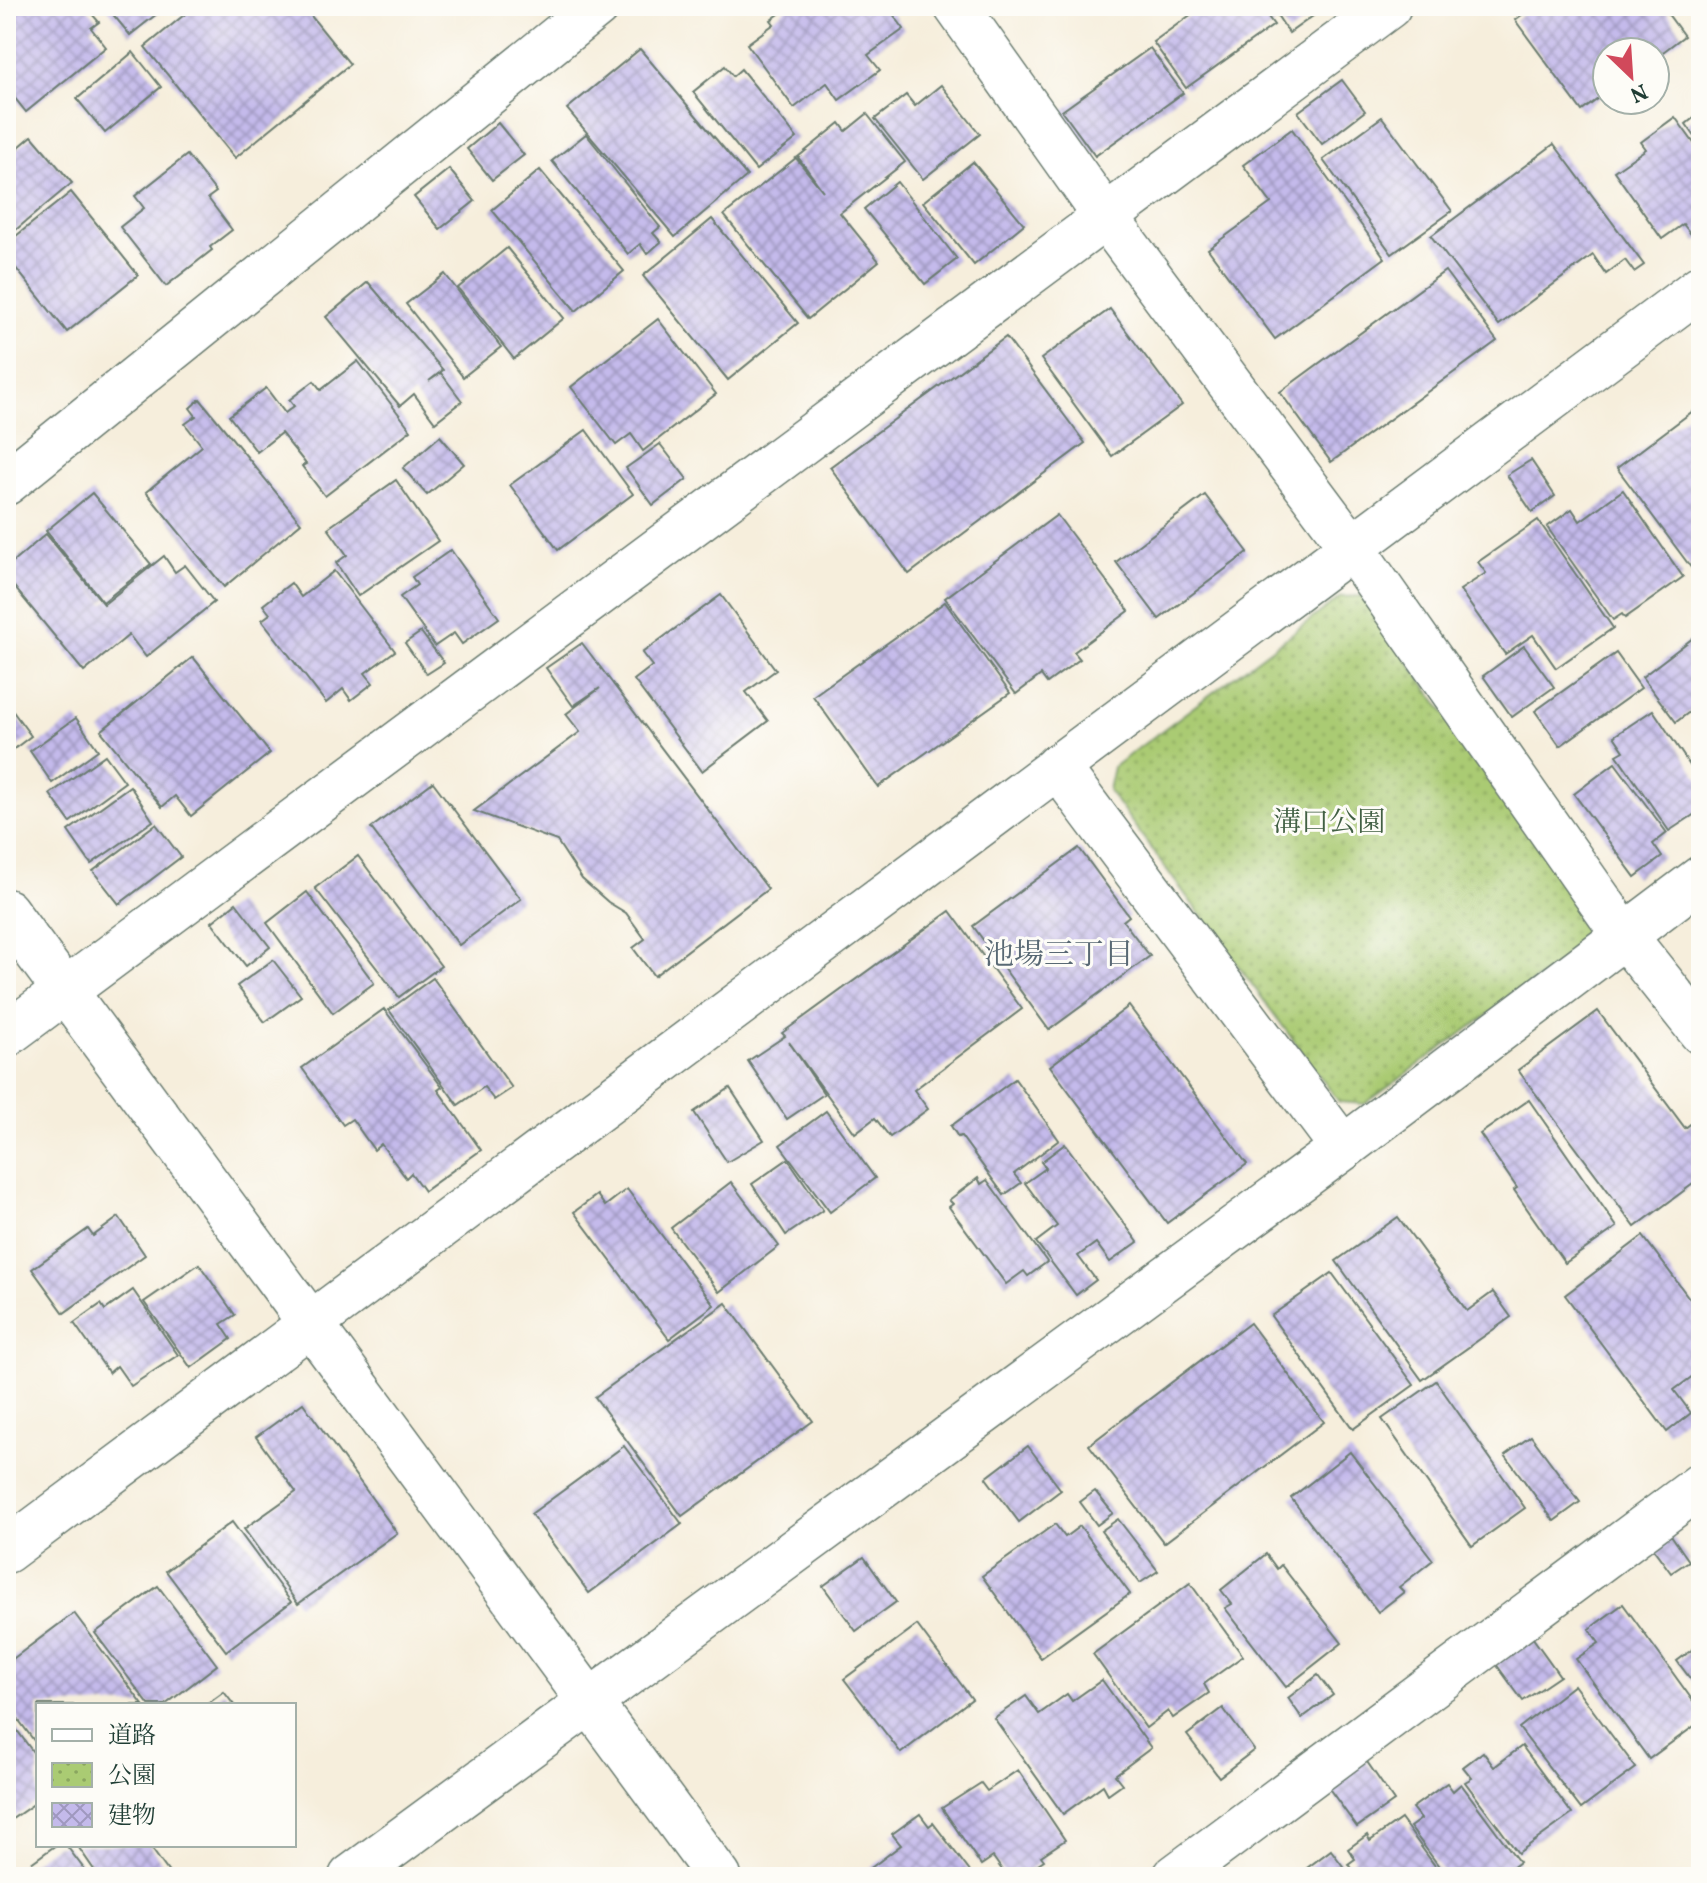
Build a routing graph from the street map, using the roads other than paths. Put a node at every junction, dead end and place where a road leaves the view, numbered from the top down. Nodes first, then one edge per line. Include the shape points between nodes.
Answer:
1 (597, 6) edge
2 (956, 6) edge
3 (1389, 6) edge
4 (1105, 216) junction
5 (1701, 287) edge
6 (6, 483) edge
7 (1351, 546) junction
8 (1057, 766) junction
9 (1701, 878) edge
10 (6, 911) edge
11 (1624, 935) junction
12 (66, 991) junction
13 (1701, 1032) edge
14 (6, 1035) edge
15 (1343, 1148) junction
16 (311, 1323) junction
17 (1701, 1485) edge
18 (6, 1551) edge
19 (590, 1702) junction
20 (351, 1877) edge
21 (719, 1877) edge
22 (1175, 1877) edge

1 - 6 street
2 - 4 street
3 - 4 street
4 - 7 street
4 - 12 street
5 - 7 street
7 - 8 street
7 - 11 street
8 - 15 street
8 - 16 street
9 - 11 street
10 - 12 street
11 - 13 street
11 - 15 street
12 - 14 street
12 - 16 street
15 - 19 street
16 - 18 street
16 - 19 street
17 - 22 street
19 - 20 street
19 - 21 street

